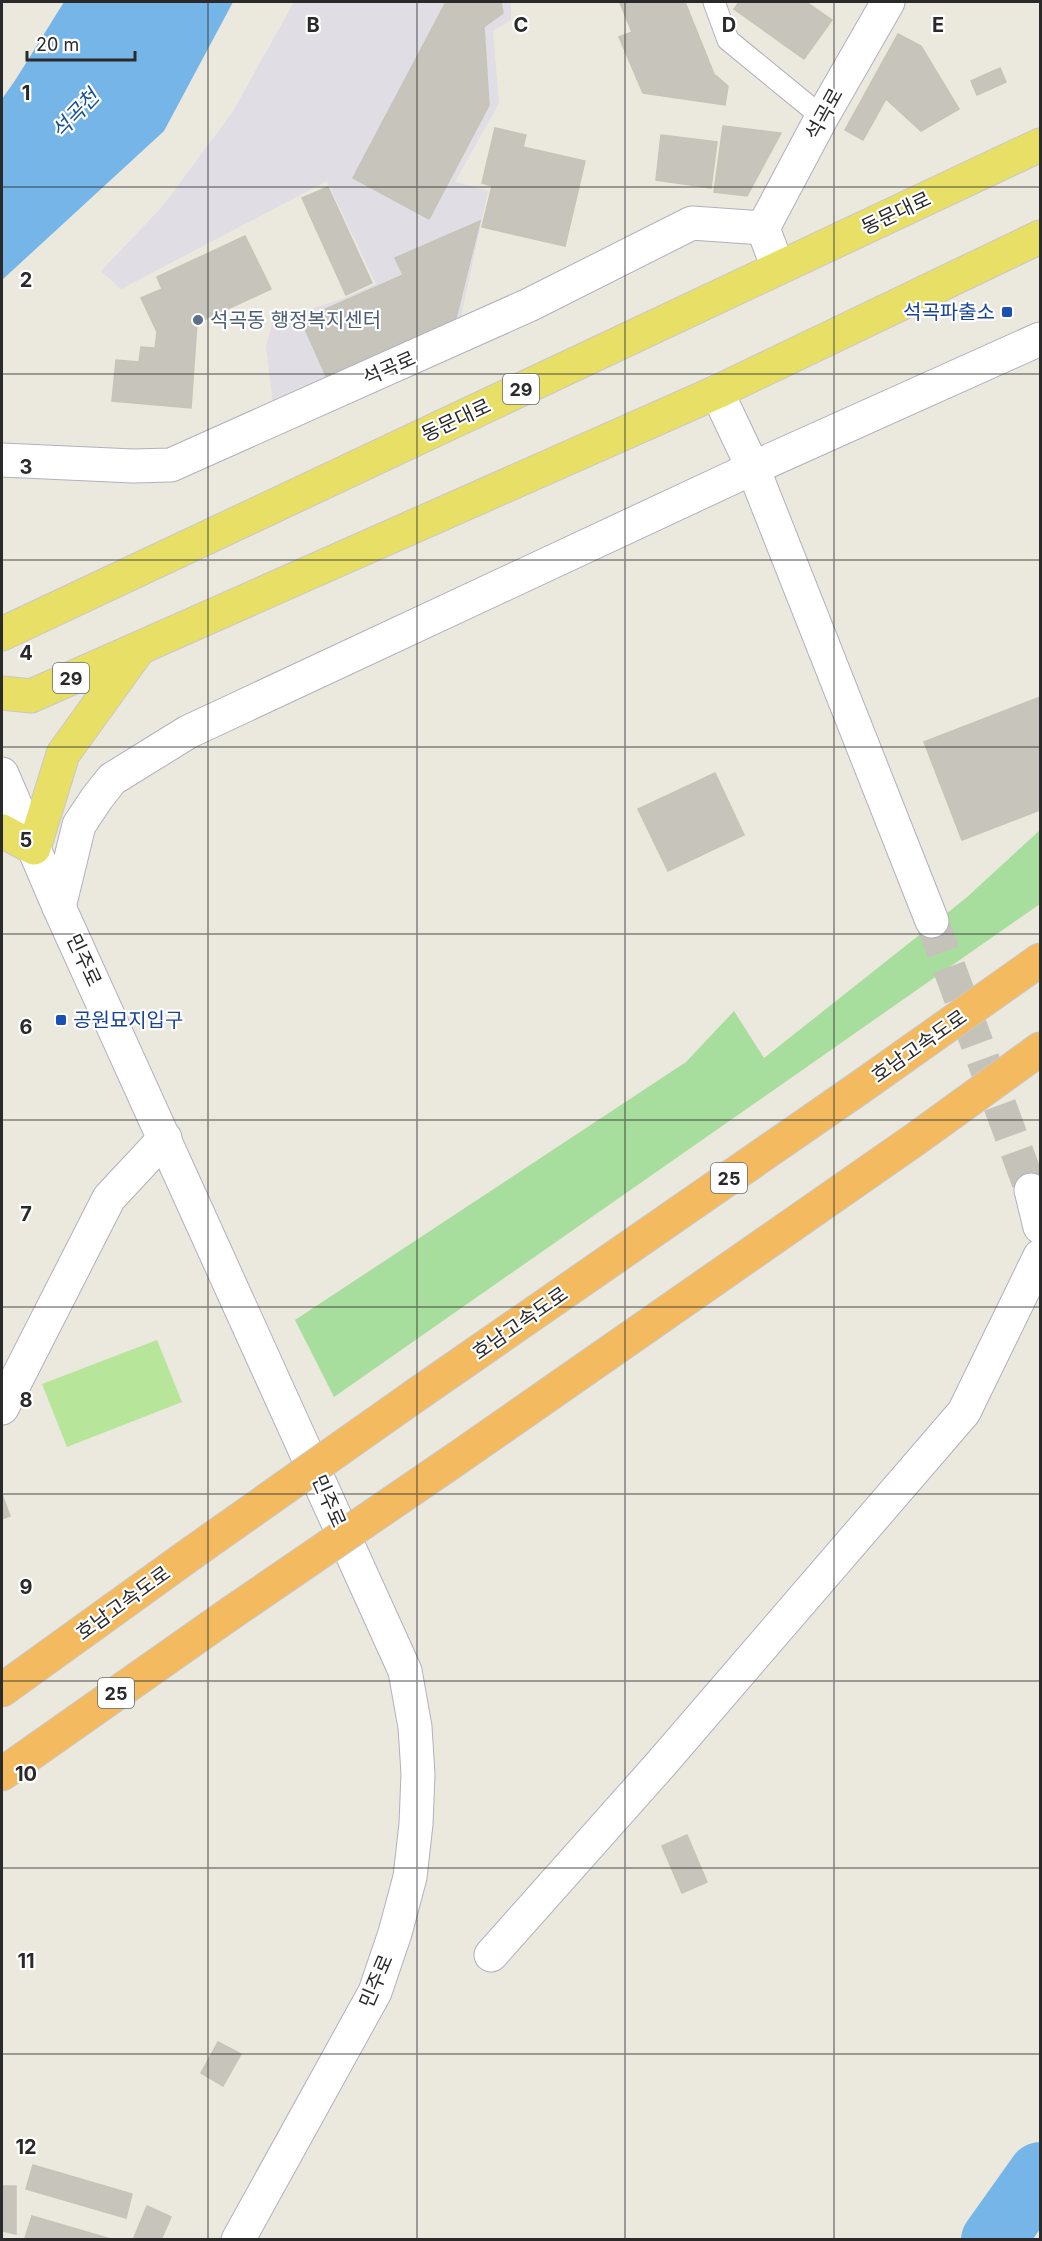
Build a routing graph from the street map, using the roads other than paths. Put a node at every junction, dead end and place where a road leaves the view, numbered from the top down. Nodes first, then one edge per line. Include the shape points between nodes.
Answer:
1 (714, 2) edge
2 (888, 2) edge
3 (822, 117) junction
4 (1041, 145) edge
5 (763, 228) junction
6 (1041, 237) edge
7 (778, 268) junction
8 (1041, 339) edge
9 (717, 392) junction
10 (2, 460) edge
11 (753, 468) junction
12 (2, 634) edge
13 (139, 648) junction
14 (2, 693) edge
15 (2, 774) edge
16 (2, 831) edge
17 (34, 848) junction
18 (59, 907) junction
19 (932, 921) tunnel mouth
20 (1041, 960) edge
21 (1041, 1049) edge
22 (165, 1138) junction
23 (1030, 1190) tunnel mouth
24 (1041, 1227) edge
25 (1041, 1256) edge
26 (2, 1408) edge
27 (2, 1690) edge
28 (2, 1774) edge
29 (491, 1955) dead end
30 (238, 2240) edge

1 - 3 lane via 728,40
2 - 3 street, 석곡로
3 - 5 street, 석곡로
4 - 7 main road, 동문대로 / 29
5 - 7 street
5 - 10 street, 석곡로 via 692,223 529,305 171,465
6 - 9 main road, 29
7 - 12 main road, 동문대로 / 29
8 - 11 street
9 - 11 street
9 - 13 main road, 29
11 - 18 street via 188,732 121,774 96,798 79,825
11 - 19 street
13 - 14 main road, 29 via 31,696
13 - 17 main road via 63,754
15 - 17 street, 민주로
16 - 17 main road
17 - 18 street, 민주로
18 - 22 street, 민주로
20 - 27 highway, 호남고속도로 / 25, bridge via 416,1395
21 - 28 highway, 25, bridge
22 - 26 street via 109,1198
22 - 30 street, 민주로 via 405,1671 415,1726 418,1774 410,1877 375,1992
23 - 24 street
25 - 29 street via 964,1412

